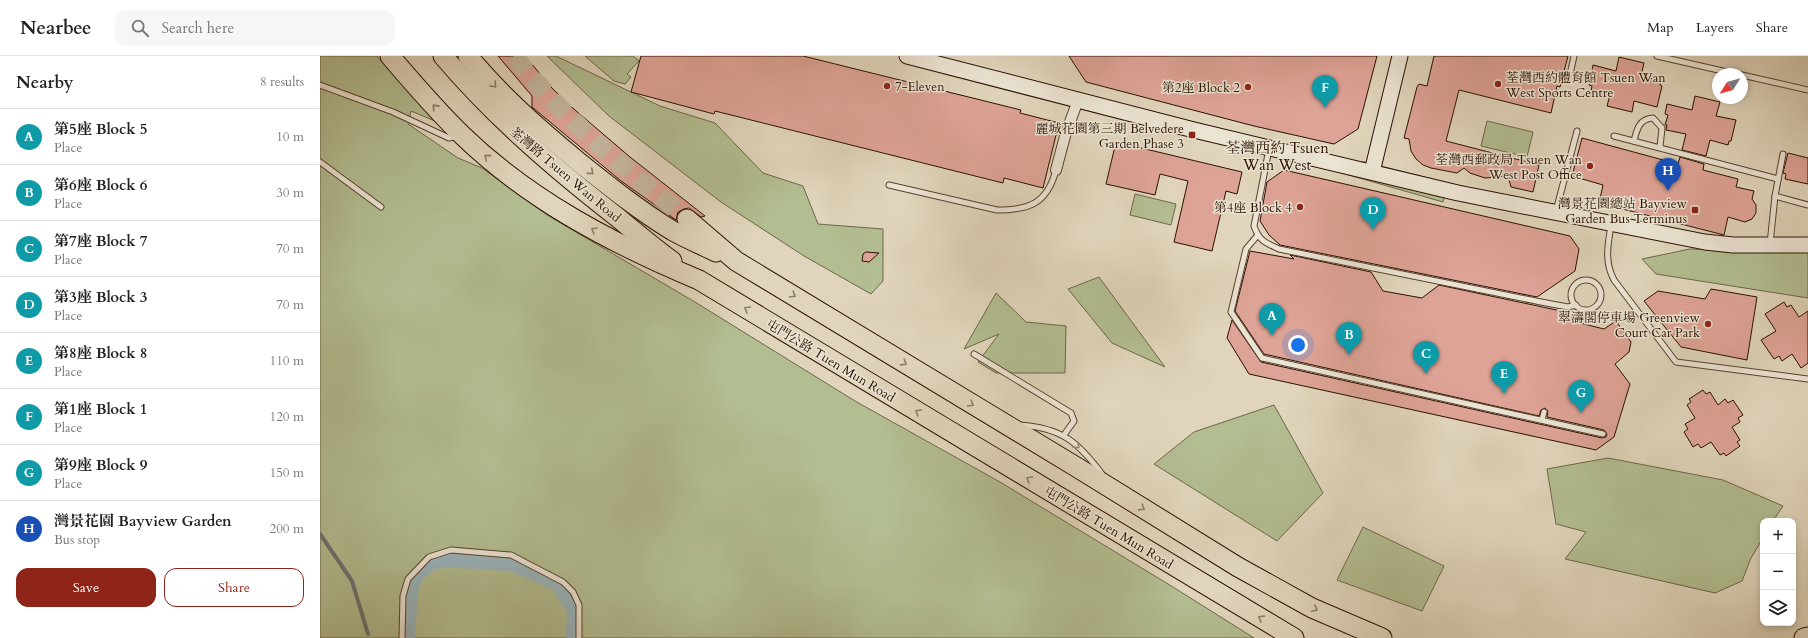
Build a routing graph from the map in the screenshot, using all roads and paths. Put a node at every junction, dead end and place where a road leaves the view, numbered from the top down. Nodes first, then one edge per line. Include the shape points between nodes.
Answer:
1 (390, 56) edge
2 (443, 56) edge
3 (468, 56) edge
4 (907, 56) edge
5 (1400, 56) edge
6 (1574, 56) edge
7 (1658, 56) edge
8 (1712, 68) edge
9 (1571, 70) dead end
10 (1748, 76) edge
11 (320, 86) edge
12 (1808, 90) edge
13 (1078, 100) junction
14 (1577, 131) dead end
15 (462, 135) junction
16 (1614, 136) dead end
17 (1634, 141) junction
18 (1660, 147) junction
19 (1269, 148) junction
20 (1783, 154) dead end
21 (320, 162) edge
22 (1056, 170) joint
23 (1372, 172) junction
24 (1778, 179) junction
25 (889, 185) dead end
26 (1775, 196) junction
27 (1808, 205) edge
28 (381, 207) dead end
29 (1556, 213) junction
30 (687, 219) tunnel mouth
31 (1612, 224) junction
32 (1257, 236) junction
33 (1770, 245) junction
34 (1808, 245) edge
35 (736, 261) junction
36 (699, 280) junction
37 (1576, 305) junction
38 (974, 354) dead end
39 (1808, 379) edge
40 (1544, 412) dead end
41 (1542, 420) junction
42 (1003, 423) junction
43 (1604, 434) dead end
44 (1064, 435) junction
45 (1114, 491) junction
46 (1808, 637) edge
47 (402, 638) edge
48 (579, 638) edge
49 (1294, 638) edge
50 (1382, 638) edge
51 (1804, 638) edge

15 -> 1 highway, 屯門公路 Tuen Mun Road
2 - 36 highway, 荃灣路 Tsuen Wan Road via 492,110 542,156
3 -> 35 highway, 荃灣路 Tsuen Wan Road via 529,119 632,205 673,231
4 - 13 street
5 - 23 street
6 - 9 lane
7 - 8 lane
10 - 12 lane
11 - 15 lane via 393,112 449,138
13 - 19 street
13 - 22 street
14 - 29 lane
36 -> 15 highway, 屯門公路 Tuen Mun Road via 629,249 570,216 526,188
16 - 17 lane
17 - 18 lane
17 - 18 lane via 1641,122 1653,118 1662,128
18 - 24 lane
19 - 23 street
19 - 32 lane via 1254,226
20 - 24 lane
21 - 28 lane
22 - 25 lane via 1052,185 1043,197 1036,203 1013,210 997,210
23 - 29 street
24 - 26 lane
26 - 27 lane
26 - 33 lane
29 - 31 street
30 - 35 highway
31 - 33 street via 1698,241 1733,245
31 - 39 lane via 1607,250 1610,272 1676,362
32 - 37 lane via 1268,245 1279,249 1541,302 1568,307
32 - 41 lane via 1246,249 1231,312 1262,358
33 - 34 street
35 -> 42 highway
49 -> 36 highway, 屯門公路 Tuen Mun Road
37 - 37 lane via 1571,296 1573,286 1581,280 1595,284 1600,292 1596,305 1583,309
38 - 44 lane via 1071,413 1074,421
40 - 41 lane
41 - 43 lane
42 - 44 lane via 1036,426
42 - 45 highway
44 -> 45 lane via 1090,458
45 -> 50 highway via 1238,567 1312,608
46 - 51 highway
47 - 48 lane via 403,596 408,579 429,557 451,550 512,555 563,582 573,592 579,605

